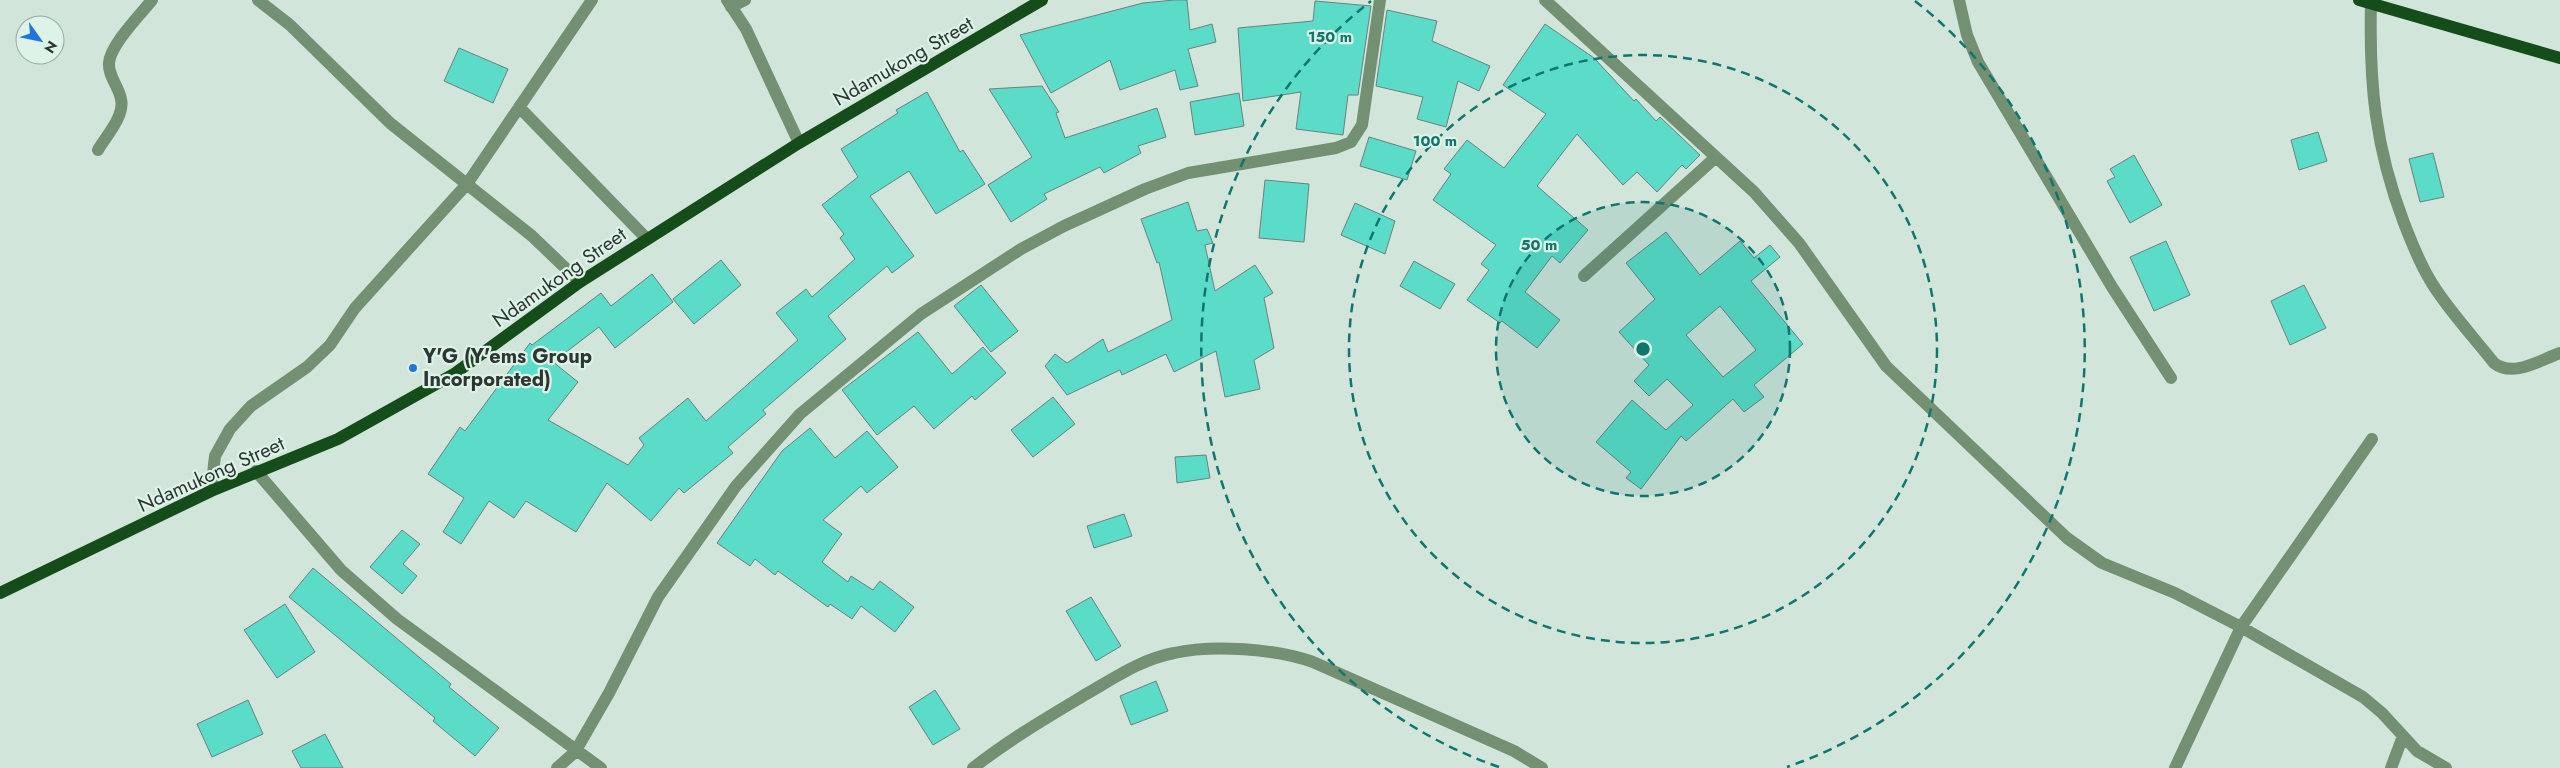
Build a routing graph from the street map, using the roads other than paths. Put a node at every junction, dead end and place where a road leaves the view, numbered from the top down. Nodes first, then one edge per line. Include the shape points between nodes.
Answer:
1 (152, 0) edge
2 (258, 0) edge
3 (592, 0) edge
4 (745, 0) edge
5 (1042, 0) edge
6 (1380, 0) edge
7 (1546, 0) edge
8 (1959, 0) edge
9 (2365, 2) edge
10 (729, 4) edge
11 (2560, 58) edge
12 (519, 107) junction
13 (799, 143) junction
14 (98, 150) dead end
15 (1716, 157) junction
16 (467, 184) junction
17 (647, 239) junction
18 (1584, 276) dead end
19 (580, 282) junction
20 (2560, 353) edge
21 (2171, 378) dead end
22 (2372, 439) dead end
23 (256, 471) junction
24 (211, 491) junction
25 (0, 593) edge
26 (2241, 627) junction
27 (2403, 736) junction
28 (576, 752) junction
29 (557, 768) edge
30 (601, 768) edge
31 (973, 768) edge
32 (1542, 768) edge
33 (2175, 768) edge
34 (2391, 768) edge
35 (2446, 768) edge

1 - 14 street via 118,43 109,62 122,99 121,112
2 - 16 street via 290,25 390,123
3 - 12 street
4 - 10 street
5 - 13 main road, Ndamukong Street
6 - 28 street via 1362,125 1352,142 1336,148 1188,173 1064,226 1021,249 921,314 800,414 736,486 658,597
7 - 15 street
8 - 21 street via 1967,35 1978,62 2112,287
9 - 11 main road
9 - 20 street via 2380,148 2412,244 2436,290 2502,369 2512,370
10 - 13 street via 765,66
12 - 16 street
12 - 17 street
13 - 17 main road, Ndamukong Street
15 - 18 street
15 - 26 street via 1754,192 1799,242 1886,366 2066,538 2102,563 2175,593
16 - 19 street via 532,236
16 - 24 street via 355,308 330,345 307,367 251,406 230,429 215,456
17 - 19 main road, Ndamukong Street
19 - 23 main road, Ndamukong Street via 454,374 338,439
22 - 26 street
23 - 24 main road, Ndamukong Street
23 - 28 street via 341,570 390,613
24 - 25 main road, Ndamukong Street
26 - 27 street via 2363,697
26 - 33 street
27 - 34 street
27 - 35 street via 2417,751
28 - 29 street
28 - 30 street
31 - 32 street via 1010,739 1139,664 1174,652 1223,648 1292,654 1514,751

